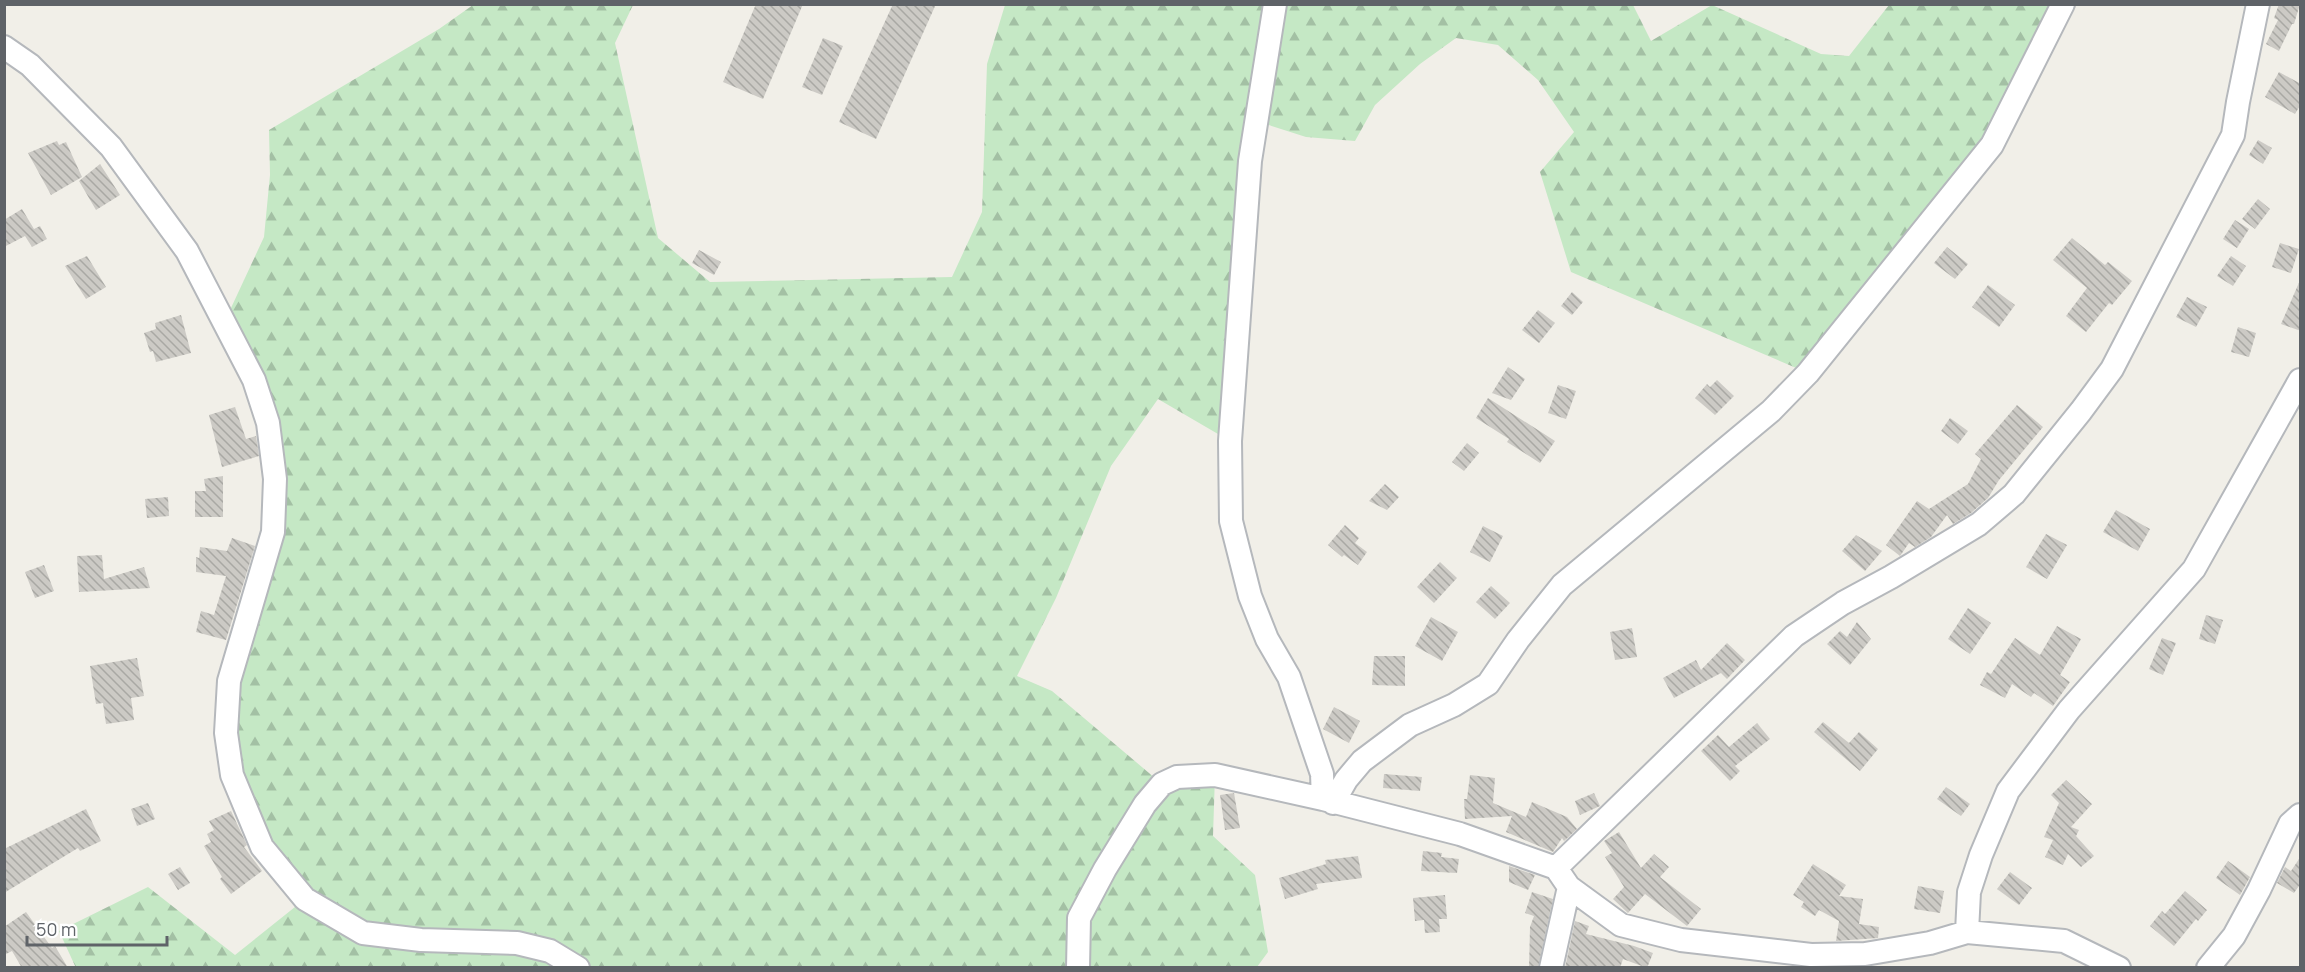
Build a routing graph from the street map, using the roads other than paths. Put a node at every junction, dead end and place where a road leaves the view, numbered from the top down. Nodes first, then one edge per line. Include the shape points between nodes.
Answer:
1 (1275, 4) edge
2 (2063, 4) edge
3 (2258, 4) edge
4 (4, 47) edge
5 (2301, 380) edge
6 (1328, 801) junction
7 (2301, 815) edge
8 (1556, 868) junction
9 (1569, 887) junction
10 (1967, 932) junction
11 (2111, 965) edge
12 (578, 968) edge
13 (1078, 968) edge
14 (1551, 968) edge
15 (2208, 968) edge

1 - 6 street via 1250,161 1230,441 1231,521 1250,596 1267,639 1289,677
2 - 6 street via 1992,145 1808,373 1771,411 1562,585 1488,684 1410,725 1362,761
3 - 8 street via 2233,135 2112,369 2014,494 1979,524 1794,636
4 - 12 street via 30,65 111,147 187,251 254,380 268,423 275,478 273,532 229,681 226,733 232,776 262,847 305,898 363,933 421,940 517,943 550,951
5 - 10 street via 2194,569 2069,710 2008,791 1969,892
6 - 8 street via 1460,834
6 - 13 street via 1215,776 1177,777 1162,784 1145,804 1079,918
7 - 15 street via 2290,824 2234,936
8 - 9 street
9 - 10 street via 1621,925 1681,940 1811,955 1866,954 1930,944
9 - 14 street
10 - 11 street via 2064,941

